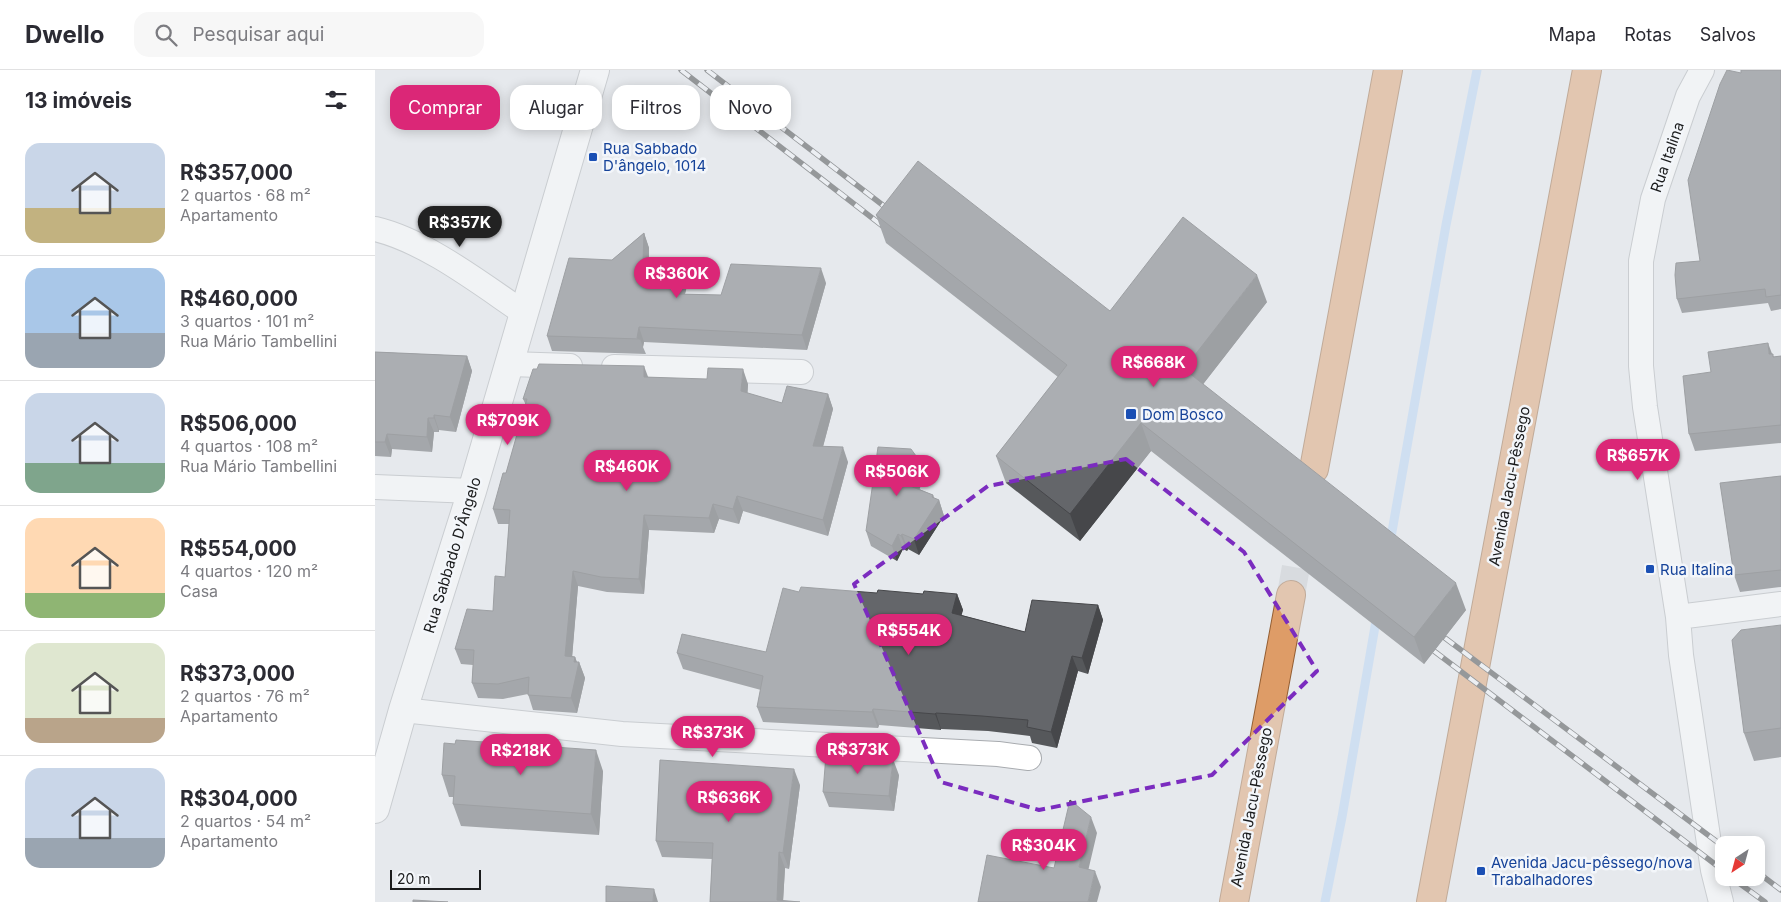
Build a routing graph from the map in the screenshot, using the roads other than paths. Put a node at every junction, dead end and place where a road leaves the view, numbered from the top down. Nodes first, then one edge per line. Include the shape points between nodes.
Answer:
1 (595, 70) edge
2 (1388, 70) edge
3 (1587, 70) edge
4 (1702, 70) edge
5 (375, 229) edge
6 (524, 313) junction
7 (510, 364) junction
8 (801, 372) dead end
9 (1314, 469) edge
10 (375, 486) edge
11 (472, 491) junction
12 (1291, 595) tunnel mouth
13 (1781, 604) edge
14 (1678, 617) junction
15 (403, 710) junction
16 (1029, 758) dead end
17 (381, 767) edge
18 (375, 809) edge
19 (1234, 902) edge
20 (1431, 902) edge
21 (1721, 902) edge

1 - 6 street, Rua Sabbado D'Ângelo
2 - 9 highway
3 - 20 highway, Avenida Jacu-Pêssego
4 - 14 street, Rua Italina via 1688,96 1653,199 1641,261 1641,366 1645,407
5 - 6 street via 427,251
6 - 7 street, Rua Sabbado D'Ângelo
7 - 8 street
7 - 11 street, Rua Sabbado D'Ângelo
10 - 11 street
11 - 15 street, Rua Sabbado D'Ângelo
12 - 19 highway, Avenida Jacu-Pêssego
13 - 14 street
14 - 21 street, Rua Italina via 1713,870
15 - 16 street via 622,734
15 - 17 street, Rua Sabbado D'Ângelo
17 - 18 street, Rua Sabbado D'Ângelo

